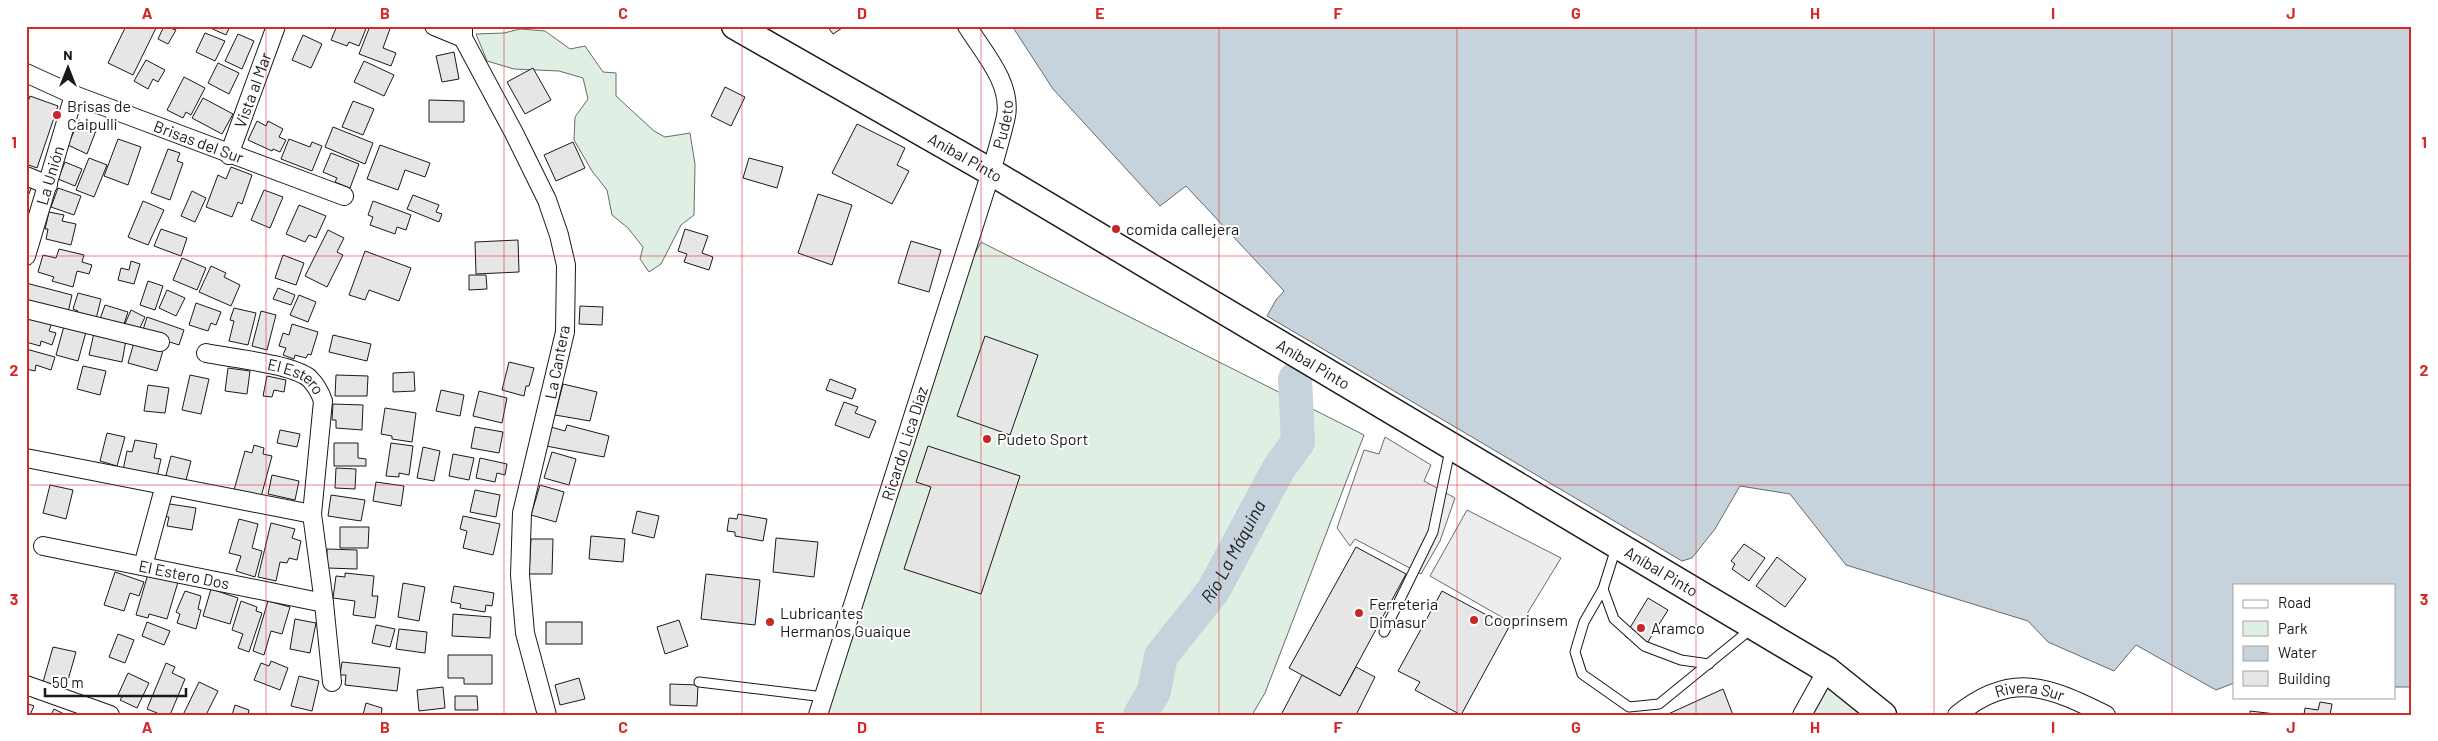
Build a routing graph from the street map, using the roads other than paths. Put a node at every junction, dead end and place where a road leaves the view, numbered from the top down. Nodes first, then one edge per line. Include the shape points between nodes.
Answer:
1 (276, 26) edge
2 (434, 26) edge
3 (735, 26) edge
4 (967, 26) edge
5 (463, 32) edge
6 (26, 73) edge
7 (74, 95) junction
8 (229, 155) junction
9 (991, 172) junction
10 (26, 176) edge
11 (48, 184) junction
12 (344, 196) dead end
13 (26, 256) edge
14 (26, 309) edge
15 (160, 342) dead end
16 (206, 353) dead end
17 (1451, 446) junction
18 (26, 458) edge
19 (164, 485) junction
20 (312, 514) junction
21 (1617, 545) junction
22 (43, 546) dead end
23 (143, 566) junction
24 (1603, 589) junction
25 (324, 603) junction
26 (1754, 626) junction
27 (1384, 632) dead end
28 (1708, 664) junction
29 (1827, 670) junction
30 (332, 682) dead end
31 (699, 682) dead end
32 (26, 685) edge
33 (824, 698) junction
34 (110, 715) edge
35 (547, 715) edge
36 (818, 715) edge
37 (1802, 715) edge
38 (1883, 715) edge
39 (1957, 715) edge
40 (2106, 715) edge

1 - 8 street, Vista al Mar
2 - 5 street
3 - 9 main road, Aníbal Pinto
4 - 9 street, Pudeto via 999,77 1006,105
5 - 35 street, La Cantera via 547,200 566,266 565,332 522,513 520,575 524,633
6 - 7 street, Brisas del Sur
7 - 8 street, Brisas del Sur
7 - 11 street, La Unión
8 - 12 street, Brisas del Sur
9 - 17 main road, Aníbal Pinto
9 - 33 street, Ricardo Lica Díaz
10 - 11 street
11 - 13 street, La Unión
14 - 15 street
16 - 20 street, El Estero via 292,370 308,377 318,388 323,401
17 - 21 main road, Aníbal Pinto
17 - 27 lane via 1433,532
18 - 19 street
19 - 20 street
19 - 23 street
20 - 25 street, El Estero
21 - 24 lane
21 - 26 main road, Aníbal Pinto
22 - 23 street, El Estero Dos
23 - 25 street, El Estero Dos
24 - 28 lane via 1614,619 1644,646 1681,660
24 - 28 lane via 1584,622 1575,652 1582,674 1629,706 1659,704
25 - 30 street, El Estero
26 - 28 lane
26 - 29 main road, Aníbal Pinto
29 - 37 street
29 - 38 main road, Aníbal Pinto
31 - 33 lane
32 - 34 street
33 - 36 street, Ricardo Lica Díaz
39 - 40 street, Rivera Sur via 1999,689 2016,688 2058,692

